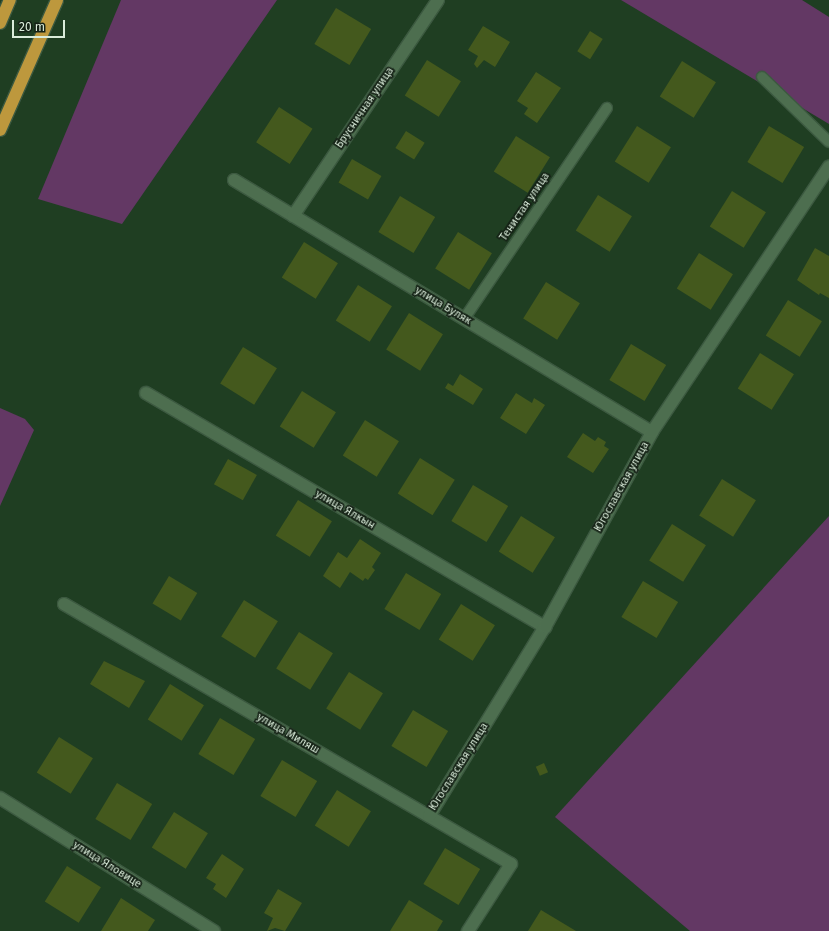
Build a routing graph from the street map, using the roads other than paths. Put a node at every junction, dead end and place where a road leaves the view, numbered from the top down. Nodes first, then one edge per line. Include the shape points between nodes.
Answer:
1 (10, 0) edge
2 (57, 0) edge
3 (438, 0) edge
4 (0, 23) edge
5 (762, 77) dead end
6 (607, 108) dead end
7 (0, 130) edge
8 (829, 142) edge
9 (829, 167) edge
10 (234, 180) dead end
11 (293, 216) junction
12 (464, 319) junction
13 (146, 393) dead end
14 (652, 432) junction
15 (64, 604) dead end
16 (545, 627) junction
17 (0, 798) edge
18 (429, 816) junction
19 (214, 931) edge
20 (468, 931) edge

1 - 4 highway
2 - 7 highway
3 - 11 street, Брусничная улица
5 - 8 lane
6 - 12 lane, Тенистая улица
9 - 14 street, Югославская улица
10 - 11 street, улица Буляк
11 - 12 street, улица Буляк
12 - 14 street, улица Буляк
13 - 16 street, улица Ялкын
14 - 16 street, Югославская улица
15 - 18 street, улица Миляш
16 - 18 street, Югославская улица
17 - 19 street, улица Яловице
18 - 20 street, улица Миляш via 511,864

